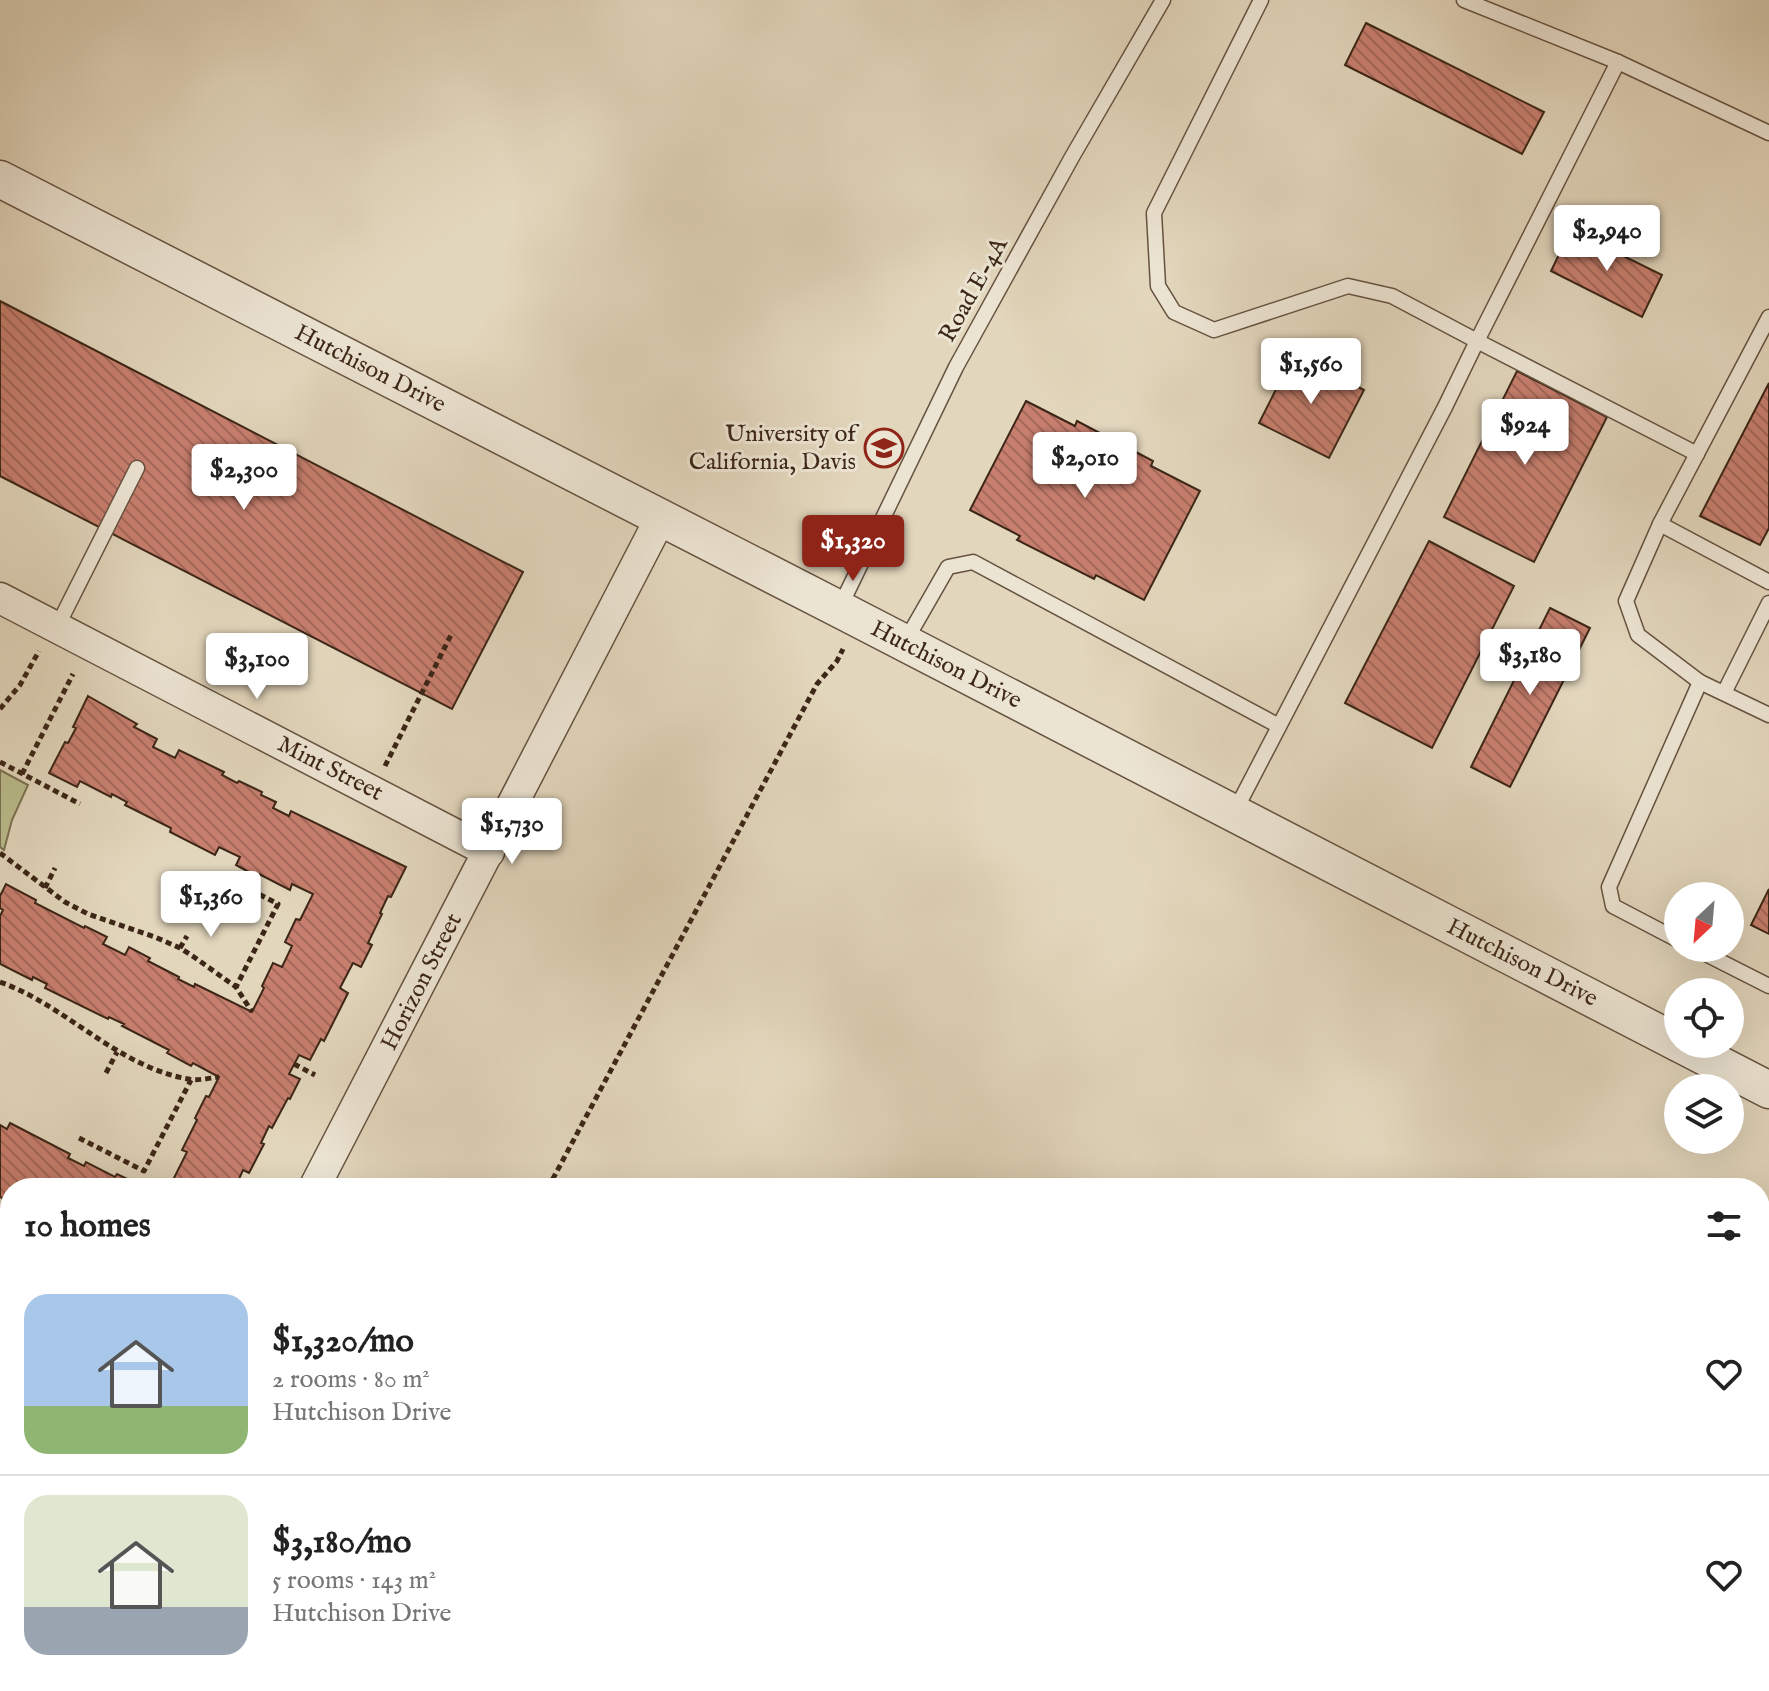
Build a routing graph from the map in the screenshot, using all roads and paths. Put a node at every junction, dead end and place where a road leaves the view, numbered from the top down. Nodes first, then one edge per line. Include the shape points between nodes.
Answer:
1 (1163, 0) edge
2 (1261, 0) edge
3 (1464, 0) edge
4 (1618, 62) junction
5 (1769, 133) edge
6 (0, 179) edge
7 (1769, 317) edge
8 (1477, 341) junction
9 (1697, 454) junction
10 (137, 468) dead end
11 (660, 519) junction
12 (1660, 524) junction
13 (1769, 582) edge
14 (0, 598) edge
15 (1769, 603) edge
16 (850, 615) junction
17 (54, 626) junction
18 (452, 633) dead end
19 (905, 643) junction
20 (73, 674) dead end
21 (1700, 682) junction
22 (1724, 693) junction
23 (0, 709) edge
24 (1769, 715) edge
25 (1279, 726) junction
26 (0, 762) edge
27 (22, 774) junction
28 (381, 774) dead end
29 (80, 804) dead end
30 (1233, 814) junction
31 (489, 852) junction
32 (0, 853) edge
33 (55, 868) dead end
34 (224, 876) dead end
35 (45, 888) junction
36 (1664, 933) edge
37 (187, 936) dead end
38 (180, 948) junction
39 (1722, 962) edge
40 (0, 982) edge
41 (1769, 986) edge
42 (236, 987) junction
43 (252, 1012) dead end
44 (1664, 1036) edge
45 (117, 1052) junction
46 (1706, 1058) edge
47 (294, 1064) dead end
48 (106, 1073) dead end
49 (315, 1075) dead end
50 (219, 1077) dead end
51 (191, 1080) junction
52 (1769, 1090) edge
53 (79, 1138) dead end
54 (319, 1178) edge
55 (553, 1178) edge

1 - 16 lane, Road E-4A via 956,367
2 - 8 lane via 1154,213 1158,286 1174,312 1214,330 1348,286 1392,296
3 - 4 lane
4 - 5 lane
4 - 8 lane
6 - 11 street, Hutchison Drive
7 - 9 lane
8 - 9 lane
8 - 25 lane
9 - 12 lane
10 - 17 lane
11 - 16 street, Hutchison Drive
11 - 31 street, Horizon Street
12 - 13 lane
12 - 21 lane via 1626,601 1638,635
14 - 17 street, Mint Street
15 - 22 lane
16 - 19 street, Hutchison Drive
16 - 55 path via 837,661 817,684
17 - 23 path
17 - 31 street, Mint Street
18 - 28 path
19 - 25 lane via 948,567 973,562
19 - 30 street, Hutchison Drive
20 - 27 path
21 - 22 lane
21 - 36 lane via 1609,887 1613,906
22 - 24 lane
25 - 30 lane
26 - 27 path
27 - 29 path
30 - 44 street, Hutchison Drive
31 - 54 street, Horizon Street
32 - 35 path
33 - 35 path
34 - 42 path via 278,904
35 - 38 path via 88,914
37 - 38 path
38 - 42 path
39 - 41 lane
40 - 45 path via 51,1007
42 - 43 path
45 - 48 path
45 - 51 path
46 - 52 street, Hutchison Drive
47 - 49 path
50 - 51 path
51 - 53 path via 144,1171

